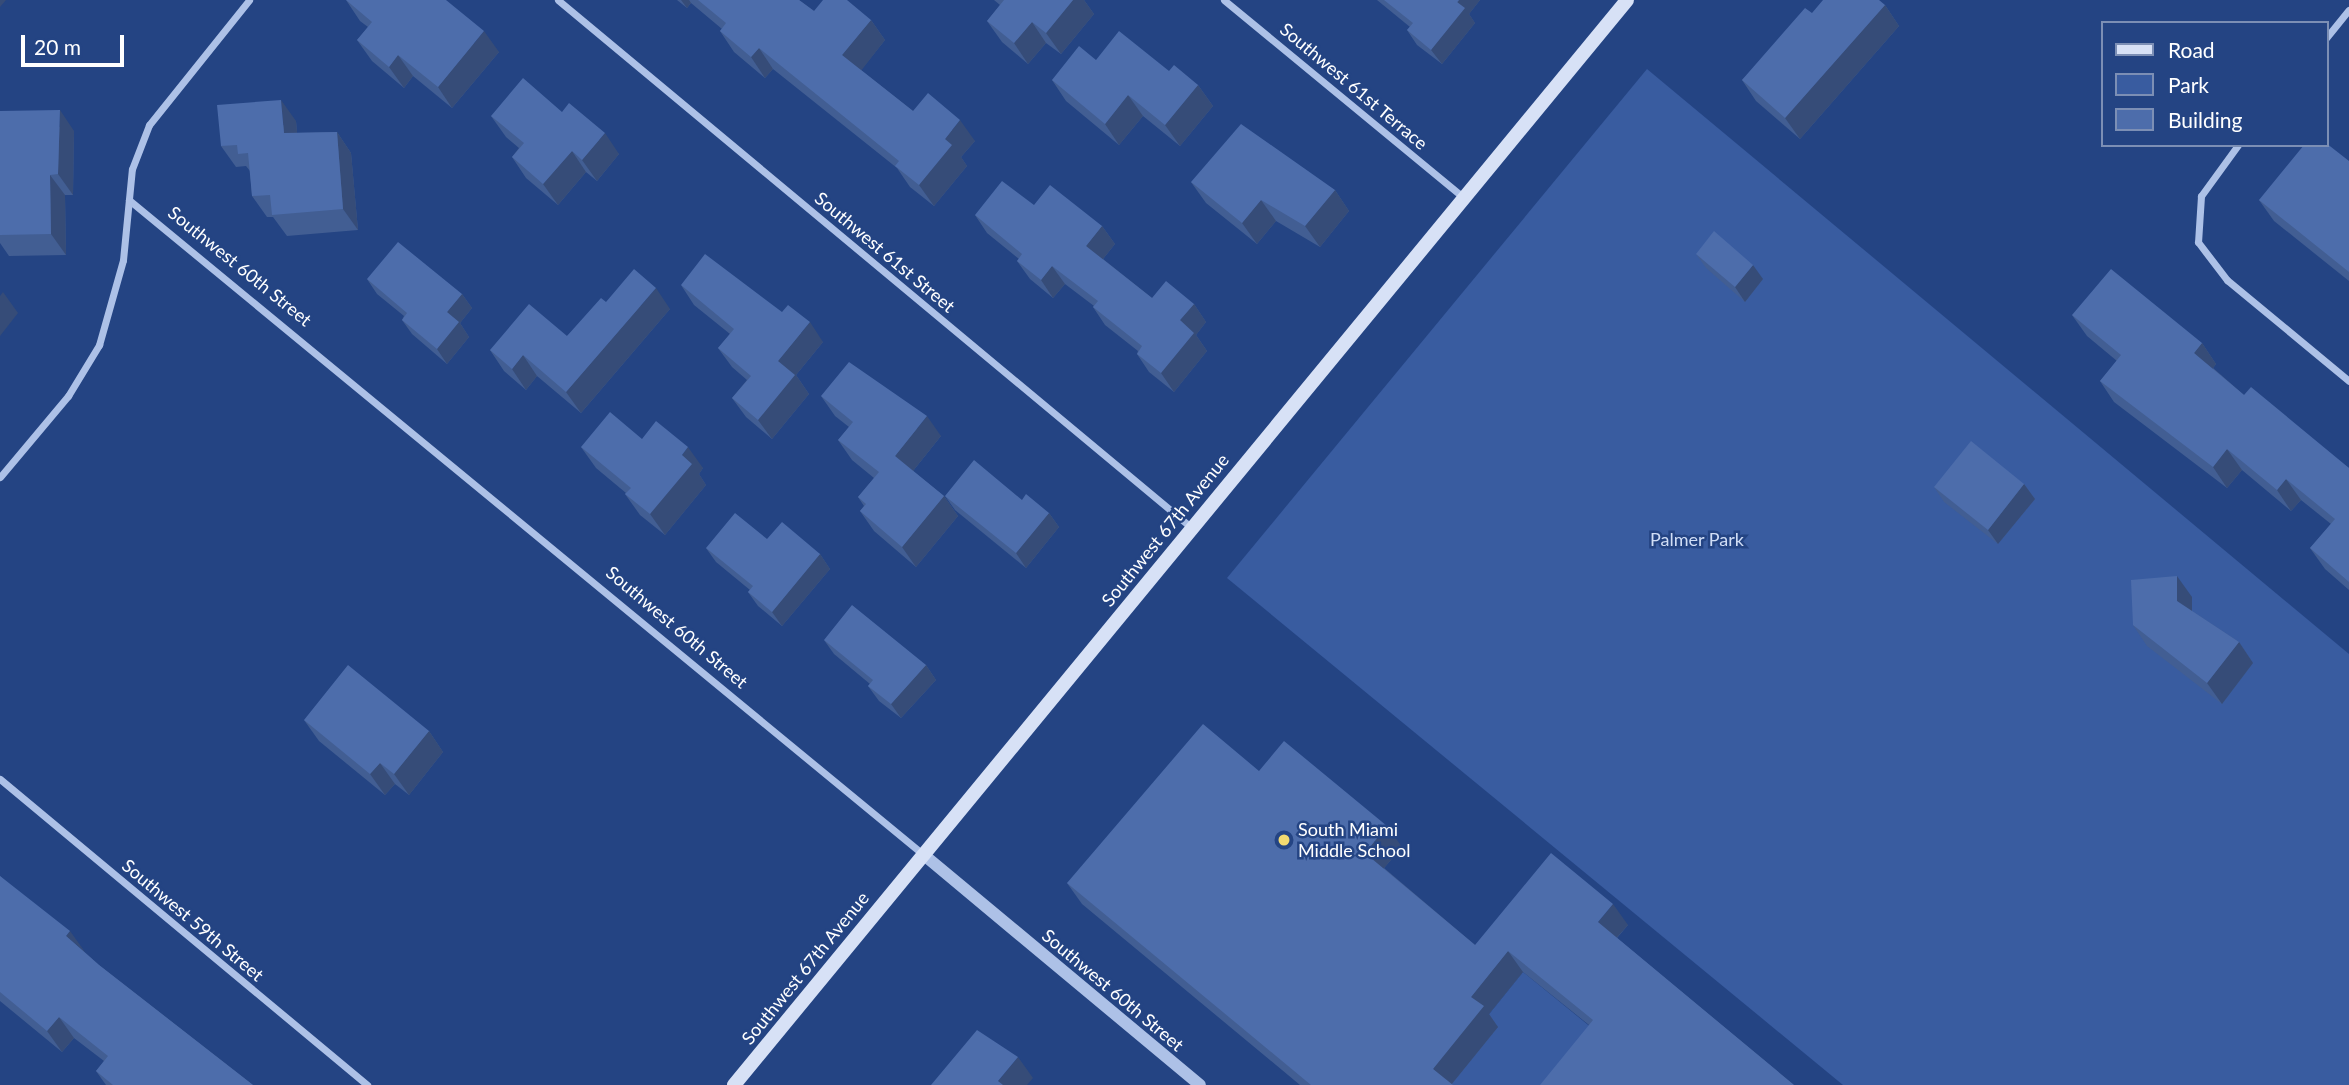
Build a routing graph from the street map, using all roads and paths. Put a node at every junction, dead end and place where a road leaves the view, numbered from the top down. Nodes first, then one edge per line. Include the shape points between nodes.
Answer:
1 (249, 0) edge
2 (558, 0) edge
3 (1224, 0) edge
4 (1627, 0) edge
5 (2349, 10) edge
6 (2328, 36) edge
7 (2236, 147) edge
8 (1463, 197) junction
9 (129, 200) junction
10 (2349, 381) edge
11 (0, 477) edge
12 (1192, 528) junction
13 (0, 779) edge
14 (924, 855) junction
15 (367, 1085) edge
16 (734, 1085) edge
17 (1200, 1085) edge

1 - 9 street via 149,125 132,169
2 - 12 street, Southwest 61st Street
3 - 8 street, Southwest 61st Terrace
4 - 8 main road, Southwest 67th Avenue
5 - 6 street
7 - 10 street via 2207,185 2195,221 2198,242 2217,269
8 - 12 main road, Southwest 67th Avenue
9 - 11 street via 121,271 99,345 68,396
9 - 14 street, Southwest 60th Street
12 - 14 main road, Southwest 67th Avenue
13 - 15 street, Southwest 59th Street
14 - 16 main road, Southwest 67th Avenue
14 - 17 street, Southwest 60th Street

